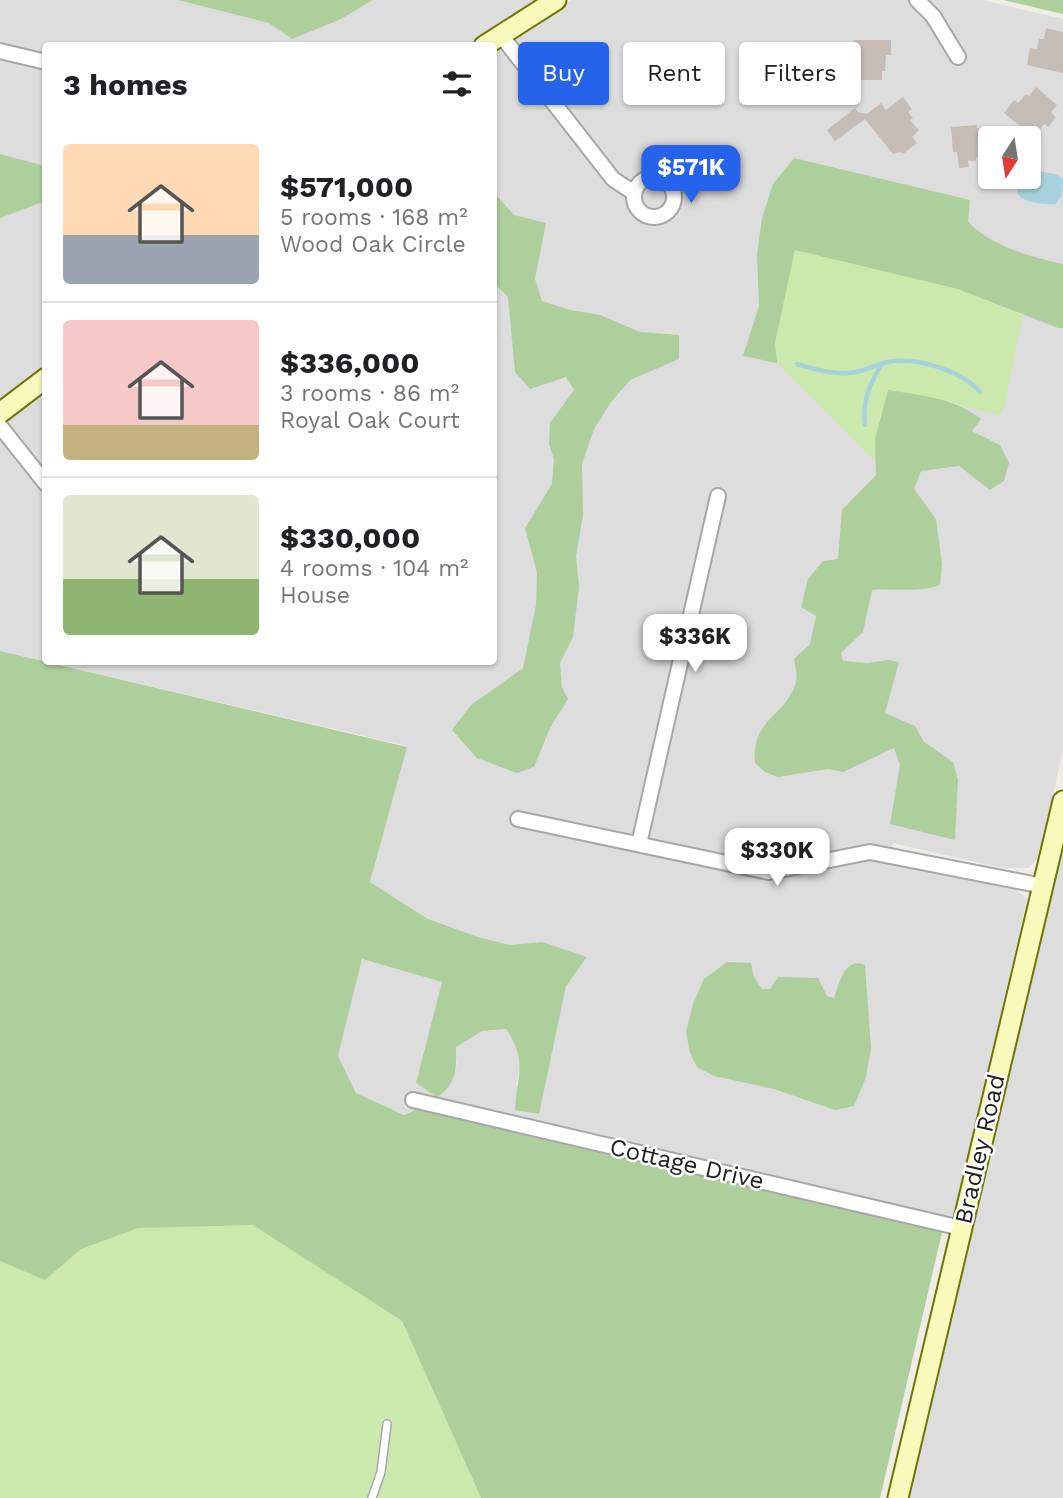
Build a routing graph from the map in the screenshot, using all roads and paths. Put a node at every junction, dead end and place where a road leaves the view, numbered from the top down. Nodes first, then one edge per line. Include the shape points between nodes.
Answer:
1 (556, 0) edge
2 (917, 0) edge
3 (500, 34) junction
4 (489, 42) edge
5 (0, 51) edge
6 (958, 57) dead end
7 (42, 60) edge
8 (634, 193) dead end
9 (42, 381) edge
10 (0, 413) edge
11 (0, 426) edge
12 (42, 479) edge
13 (718, 496) dead end
14 (1063, 801) edge
15 (518, 819) dead end
16 (639, 844) junction
17 (1043, 886) junction
18 (413, 1100) dead end
19 (961, 1228) junction
20 (387, 1424) dead end
21 (372, 1498) edge
22 (898, 1498) edge

1 - 3 street
2 - 6 street via 933,16
3 - 4 street
3 - 8 street via 613,179
5 - 7 street
9 - 10 street
11 - 12 street
13 - 16 street
14 - 17 street, Bradley Road
15 - 16 street
16 - 17 street via 769,872 870,852
17 - 19 street, Bradley Road
18 - 19 street, Cottage Drive
19 - 22 street, Bradley Road
20 - 21 lane via 381,1472

